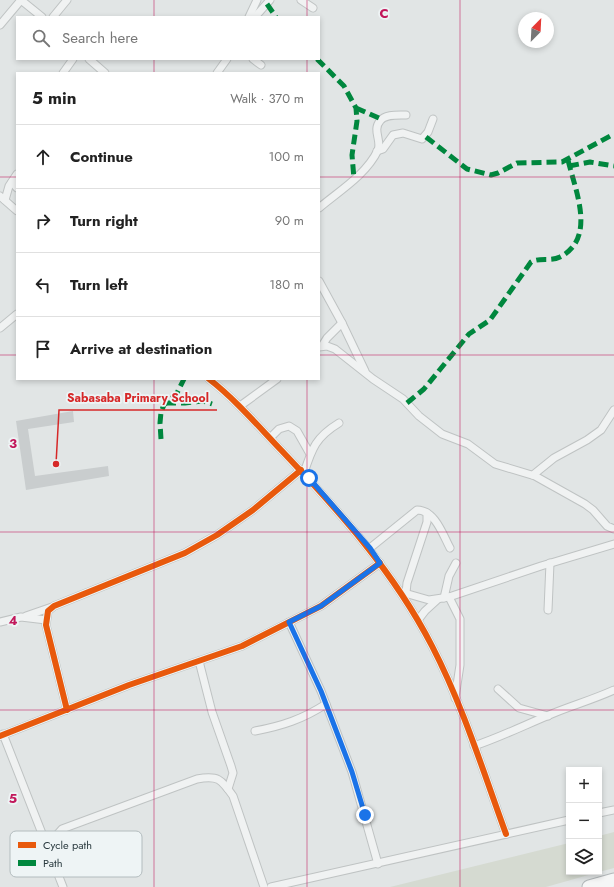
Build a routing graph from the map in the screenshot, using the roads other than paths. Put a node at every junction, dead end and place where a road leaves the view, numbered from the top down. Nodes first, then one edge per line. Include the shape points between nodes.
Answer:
1 (21, 0) edge
2 (67, 0) edge
3 (257, 0) edge
4 (270, 0) edge
5 (301, 0) edge
6 (313, 8) dead end
7 (41, 16) edge
8 (54, 16) edge
9 (249, 16) edge
10 (256, 16) edge
11 (0, 25) edge
12 (72, 60) edge
13 (90, 60) edge
14 (226, 60) edge
15 (254, 60) edge
16 (261, 65) dead end
17 (65, 72) edge
18 (104, 72) edge
19 (218, 72) edge
20 (406, 115) dead end
21 (433, 119) dead end
22 (377, 151) junction
23 (16, 176) edge
24 (12, 182) junction
25 (16, 187) edge
26 (2, 199) edge
27 (320, 207) edge
28 (16, 210) edge
29 (320, 283) edge
30 (16, 315) edge
31 (342, 322) junction
32 (0, 328) edge
33 (321, 347) edge
34 (366, 373) junction
35 (210, 380) edge
36 (276, 380) edge
37 (240, 406) junction
38 (614, 410) edge
39 (339, 423) dead end
40 (270, 438) junction
41 (310, 454) junction
42 (302, 472) junction
43 (533, 475) junction
44 (427, 513) junction
45 (614, 529) edge
46 (614, 544) edge
47 (370, 548) junction
48 (450, 548) dead end
49 (380, 563) junction
50 (456, 563) dead end
51 (550, 563) junction
52 (404, 592) junction
53 (444, 598) junction
54 (53, 607) junction
55 (548, 610) dead end
56 (24, 618) junction
57 (46, 620) junction
58 (418, 620) junction
59 (0, 622) edge
60 (289, 622) junction
61 (199, 661) junction
62 (498, 689) dead end
63 (614, 690) edge
64 (455, 698) junction
65 (326, 704) junction
66 (67, 710) junction
67 (548, 716) junction
68 (255, 731) dead end
69 (1, 735) edge
70 (474, 746) junction
71 (228, 789) junction
72 (614, 810) edge
73 (602, 812) edge
74 (566, 821) edge
75 (41, 831) edge
76 (60, 831) edge
77 (506, 834) junction
78 (378, 864) junction
79 (59, 877) edge
80 (614, 880) edge
81 (63, 887) edge
82 (264, 887) edge
83 (271, 887) edge
84 (589, 887) edge

1 - 7 street
1 - 11 street
2 - 8 street
3 - 9 street
4 - 10 street
5 - 6 street
12 - 17 street
13 - 18 street
14 - 19 street
15 - 16 street
20 - 22 street via 381,119 378,124 380,144
21 - 22 street via 422,139 403,133 393,135 383,149
22 - 27 street via 361,173
23 - 24 street
24 - 25 street
24 - 26 street
26 - 28 street
29 - 31 street
30 - 32 street
31 - 33 street
31 - 34 street
33 - 34 street via 335,349
34 - 43 street via 403,399 442,434 468,444 495,464
35 - 37 street
36 - 37 street
37 - 40 street
38 - 43 street via 601,430 554,458
39 - 41 street via 319,438
40 - 41 street via 279,429 288,426 297,432
40 - 42 street
41 - 42 street
42 - 47 street
42 - 54 street via 253,510 191,550
43 - 45 street via 585,504 607,526
44 - 47 street via 420,510 413,512
44 - 48 street via 438,526
44 - 52 street via 427,522
46 - 51 street
47 - 49 street
49 - 52 street
49 - 60 street via 321,606
50 - 53 street via 449,576
51 - 53 street
51 - 55 street
52 - 53 street via 430,600
52 - 58 street
53 - 58 street via 424,610
53 - 64 street via 460,620 460,665
54 - 56 street
54 - 57 street via 48,611
56 - 57 street
56 - 59 street
57 - 66 street
58 - 64 street via 433,646
60 - 61 street via 242,646
60 - 65 street
61 - 66 street
61 - 71 street via 212,712 233,773
62 - 67 street via 519,708
63 - 67 street via 589,702
64 - 70 street
65 - 68 street via 296,721
65 - 78 street via 352,772
66 - 69 street
67 - 70 street
69 - 75 street
70 - 77 street
71 - 76 street via 218,778 197,779
71 - 82 street via 233,796
72 - 73 street
74 - 77 street
77 - 78 street
78 - 83 street
79 - 81 street
80 - 84 highway

